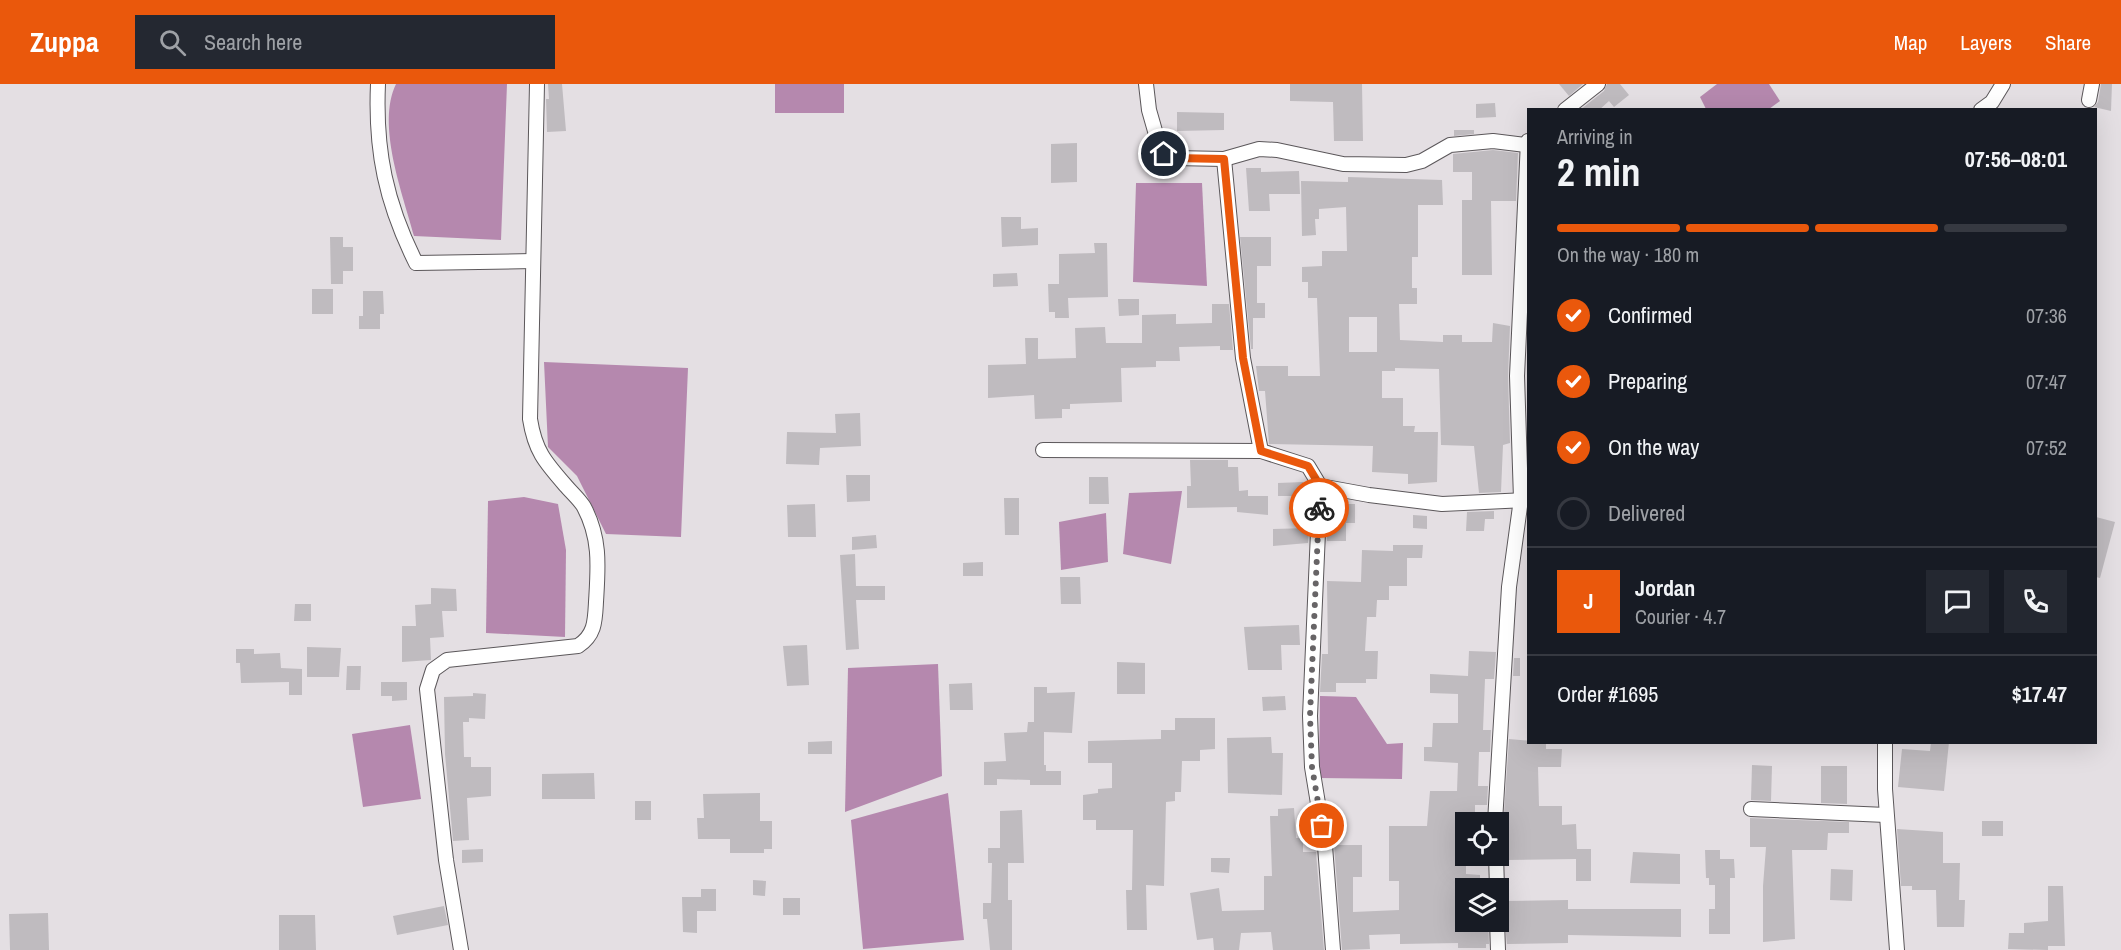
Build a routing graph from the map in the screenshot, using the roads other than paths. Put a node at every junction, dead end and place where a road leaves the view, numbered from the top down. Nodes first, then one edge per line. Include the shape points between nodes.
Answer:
1 (378, 84) edge
2 (537, 84) edge
3 (1146, 84) edge
4 (1598, 84) edge
5 (2003, 84) edge
6 (2092, 84) edge
7 (2089, 100) dead end
8 (1568, 108) edge
9 (1984, 108) edge
10 (1527, 143) edge
11 (1224, 159) junction
12 (533, 261) junction
13 (1524, 340) edge
14 (1043, 450) dead end
15 (1261, 451) junction
16 (1320, 486) junction
17 (1525, 499) edge
18 (1885, 744) edge
19 (1752, 809) dead end
20 (1496, 812) edge
21 (1886, 815) junction
22 (1497, 932) edge
23 (461, 950) edge
24 (1333, 950) edge
25 (1498, 950) edge
26 (1897, 950) edge

1 - 12 street via 376,126 384,184 400,233 416,263
2 - 12 street
3 - 11 street via 1149,110 1164,154 1174,158
4 - 8 street
5 - 9 street
6 - 7 street
10 - 11 street via 1450,145 1406,165 1343,164 1259,149
10 - 13 street
11 - 15 street via 1243,358
12 - 23 street via 530,419 534,444 543,461 583,505 593,528 598,551 594,625 589,639 578,646 447,660 433,670 427,688 446,860
13 - 17 street via 1517,376
14 - 15 street
15 - 16 street via 1308,466
16 - 17 street via 1442,504
16 - 24 street via 1310,716
17 - 20 street via 1509,587
18 - 21 street
19 - 21 street
21 - 26 street
22 - 25 street

